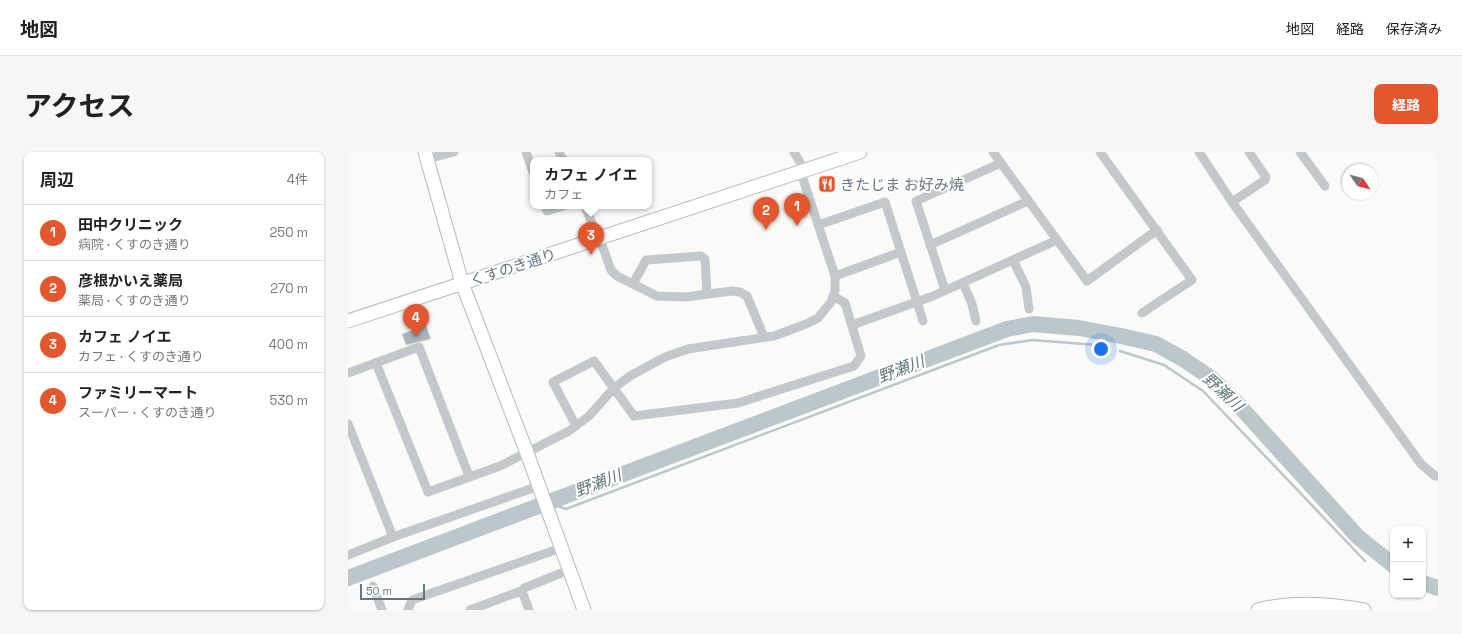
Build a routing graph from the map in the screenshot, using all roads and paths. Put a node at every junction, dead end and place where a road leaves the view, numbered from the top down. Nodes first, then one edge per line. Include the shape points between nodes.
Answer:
1 (454, 152) edge
2 (526, 152) edge
3 (794, 152) edge
4 (993, 152) edge
5 (1100, 152) edge
6 (1199, 152) edge
7 (1249, 152) edge
8 (1300, 152) edge
9 (855, 153) edge
10 (426, 156) edge
11 (530, 163) edge
12 (1001, 163) junction
13 (802, 172) junction
14 (1325, 186) dead end
15 (1028, 201) junction
16 (1232, 202) junction
17 (586, 209) edge
18 (818, 225) junction
19 (1157, 230) junction
20 (599, 238) junction
21 (1057, 240) junction
22 (930, 245) junction
23 (901, 252) junction
24 (1013, 260) junction
25 (835, 276) junction
26 (962, 282) junction
27 (462, 283) junction
28 (632, 284) junction
29 (945, 290) junction
30 (708, 294) junction
31 (833, 296) junction
32 (917, 301) junction
33 (1029, 309) dead end
34 (1142, 313) dead end
35 (348, 320) edge
36 (924, 321) dead end
37 (976, 321) dead end
38 (852, 326) junction
39 (764, 337) junction
40 (376, 363) junction
41 (348, 373) edge
42 (614, 388) junction
43 (348, 424) edge
44 (576, 426) junction
45 (527, 453) junction
46 (469, 476) junction
47 (1438, 476) edge
48 (540, 489) junction
49 (393, 537) junction
50 (561, 548) junction
51 (348, 555) edge
52 (569, 570) junction
53 (373, 586) dead end
54 (520, 593) junction
55 (382, 610) edge
56 (408, 610) edge
57 (470, 610) edge
58 (529, 610) edge
59 (584, 610) edge
60 (1258, 610) edge
61 (1364, 610) edge

1 - 10 street
2 - 11 street
3 - 13 street via 801,164
4 - 12 street
5 - 19 street
6 - 16 street
7 - 16 street via 1266,176 1265,180
8 - 14 street
9 - 13 street, くすのき通り
10 - 27 street
12 - 15 street
12 - 22 street via 916,201
13 - 18 street
13 - 20 street, くすのき通り
15 - 21 street
15 - 22 street
16 - 47 street via 1421,464
17 - 20 street
18 - 23 street via 886,202
18 - 25 street
19 - 21 street via 1087,281
19 - 34 street via 1192,280
20 - 27 street, くすのき通り
20 - 28 street via 611,270
21 - 24 street
22 - 29 street
23 - 25 street
23 - 32 street
24 - 26 street
24 - 33 street via 1026,287
25 - 31 street
26 - 29 street
26 - 37 street
27 - 35 street, くすのき通り
27 - 45 street
28 - 30 street via 657,296 685,297
28 - 30 street via 646,260 701,256 705,259
29 - 32 street
30 - 39 street via 732,291 747,296
31 - 38 street via 845,303
31 - 39 street via 818,318 774,336
32 - 36 street
32 - 38 street
38 - 42 street via 861,356 854,366 738,403 634,416
39 - 42 street via 688,349 665,357
40 - 41 street
40 - 46 street via 428,492
40 - 46 street via 419,347
42 - 44 street via 589,416
42 - 44 street via 594,361 553,382
43 - 49 street
44 - 45 street
45 - 46 street via 500,466
45 - 48 street
48 - 49 street
48 - 50 street
49 - 51 street
50 - 52 street
50 - 56 street via 412,600
52 - 54 street via 524,588
52 - 59 street
53 - 55 street
54 - 57 street
54 - 58 street via 523,594
60 - 61 street via 1324,604

